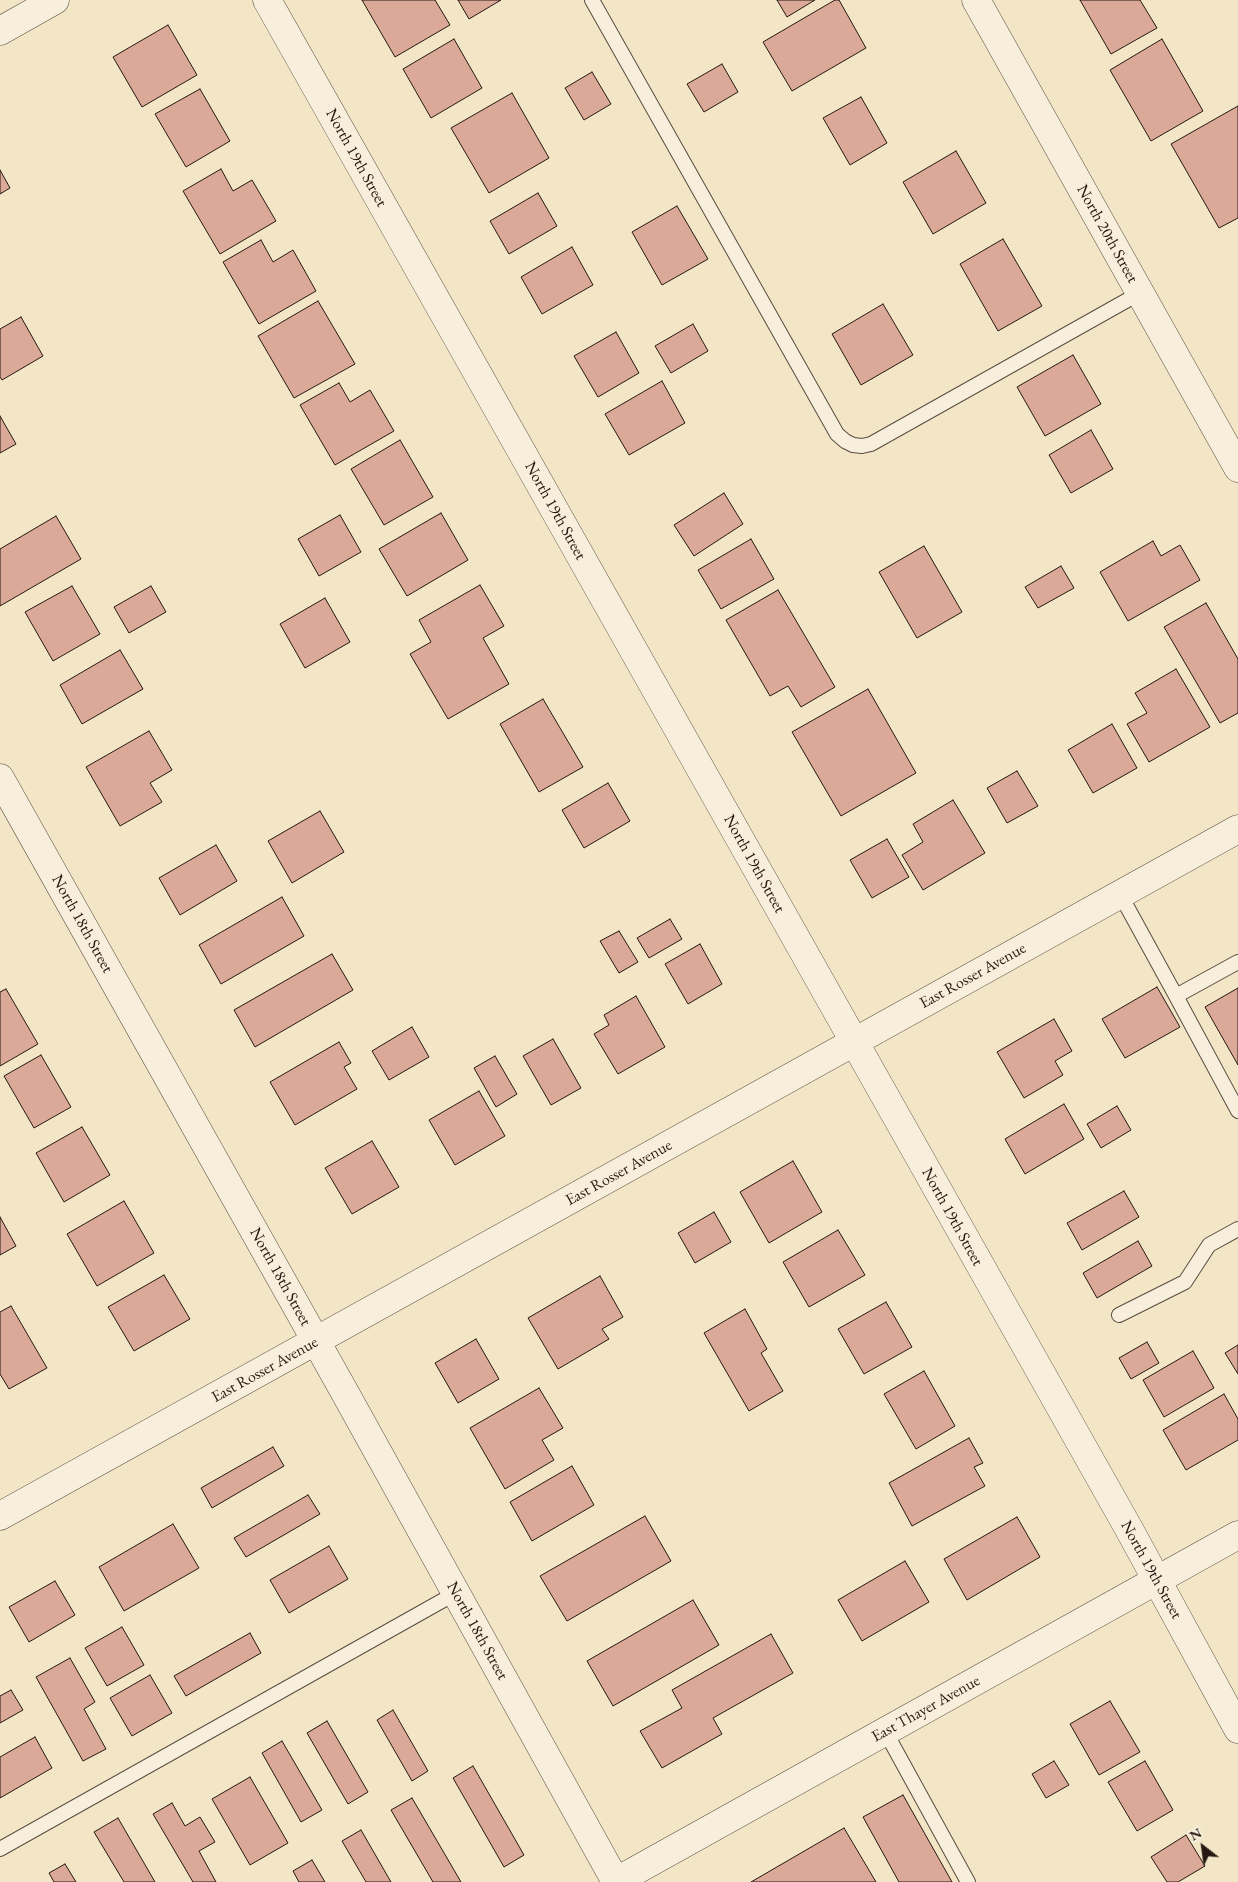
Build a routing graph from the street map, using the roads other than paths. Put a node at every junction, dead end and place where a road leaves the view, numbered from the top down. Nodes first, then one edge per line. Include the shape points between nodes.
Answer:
1 (54, 0) edge
2 (267, 0) edge
3 (592, 0) edge
4 (976, 0) edge
5 (0, 31) edge
6 (1140, 293) junction
7 (1238, 468) edge
8 (0, 778) edge
9 (1238, 829) edge
10 (1120, 894) junction
11 (1238, 962) edge
12 (1176, 996) junction
13 (854, 1042) junction
14 (1238, 1111) edge
15 (1238, 1229) edge
16 (1119, 1315) dead end
17 (316, 1342) junction
18 (0, 1516) edge
19 (1238, 1535) edge
20 (1157, 1580) junction
21 (456, 1593) junction
22 (1238, 1728) edge
23 (885, 1732) junction
24 (0, 1849) edge
25 (615, 1882) edge
26 (968, 1882) edge

1 - 5 street
2 - 13 street, North 19th Street
3 - 6 lane via 837,434 844,441 862,446 871,444
4 - 6 street, North 20th Street
6 - 7 street, North 20th Street
8 - 17 street, North 18th Street
9 - 10 street, East Rosser Avenue
10 - 12 lane
10 - 13 street, East Rosser Avenue
11 - 12 lane
12 - 14 lane
13 - 17 street, East Rosser Avenue
13 - 20 street, North 19th Street
15 - 16 lane via 1209,1246 1184,1282
17 - 18 street, East Rosser Avenue
17 - 21 street, North 18th Street
19 - 20 street, East Thayer Avenue
20 - 22 street, North 19th Street
20 - 23 street, East Thayer Avenue
21 - 24 lane
21 - 25 street, North 18th Street
23 - 25 street, East Thayer Avenue
23 - 26 lane

